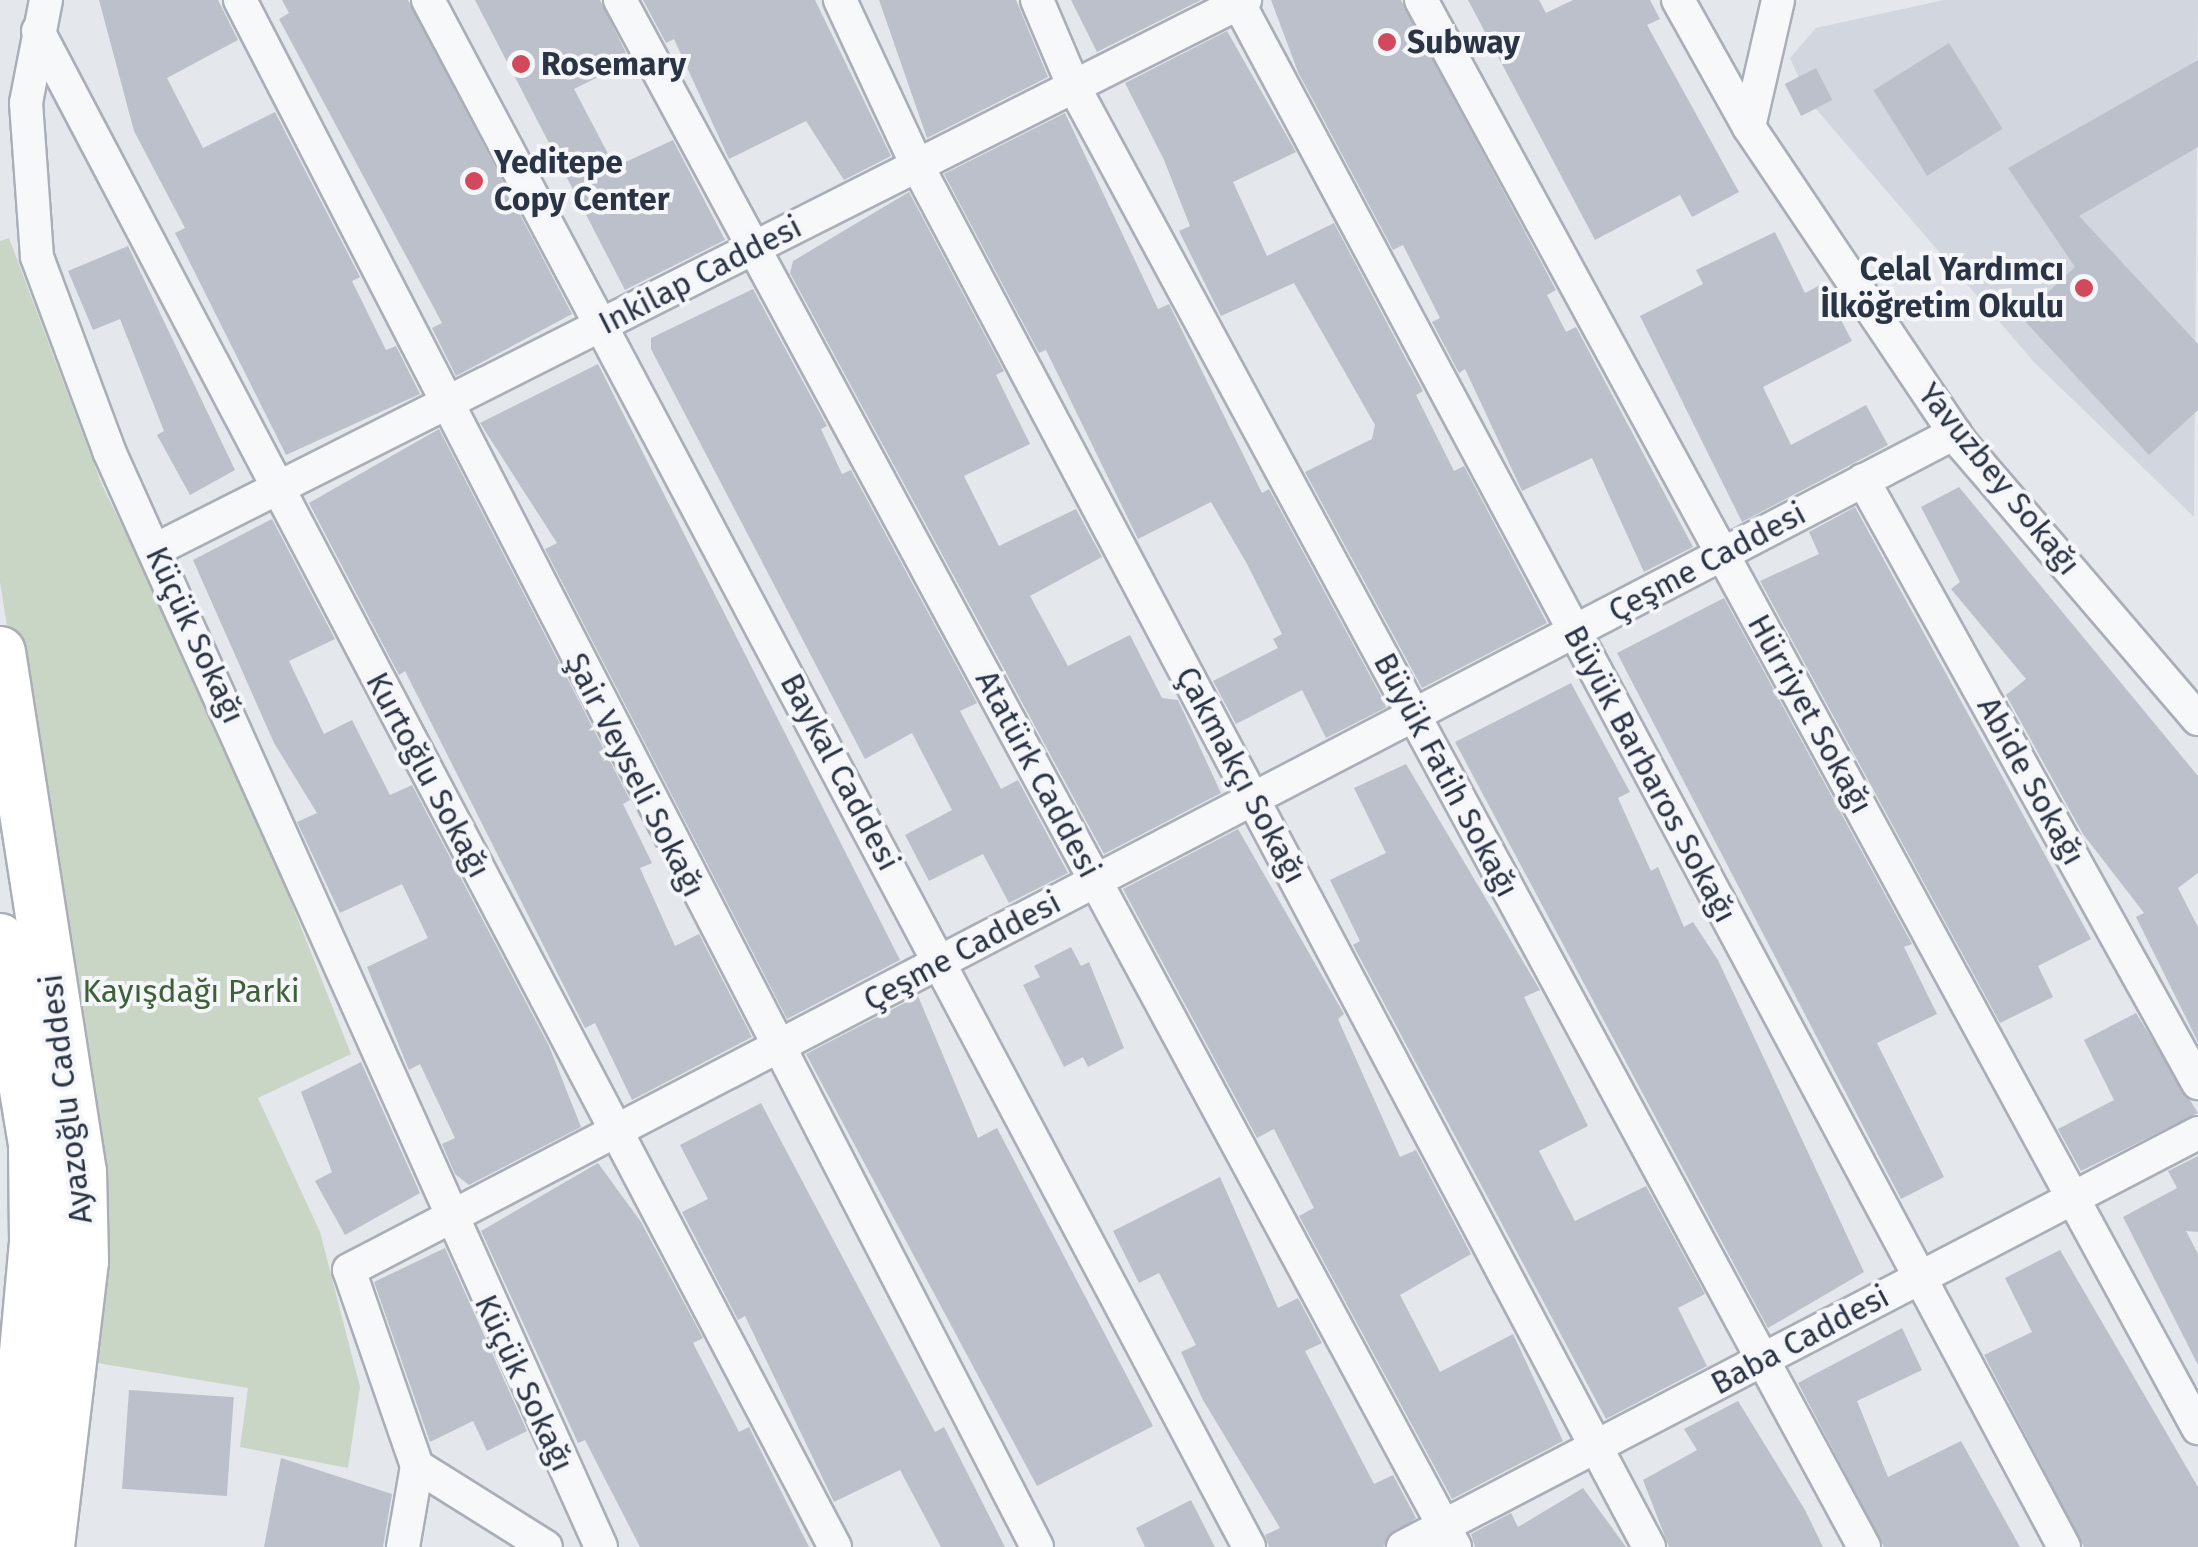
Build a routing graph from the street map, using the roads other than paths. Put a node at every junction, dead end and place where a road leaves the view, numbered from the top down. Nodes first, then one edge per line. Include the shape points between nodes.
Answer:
1 (240, 0) edge
2 (428, 0) edge
3 (620, 0) edge
4 (840, 0) edge
5 (1036, 0) edge
6 (1422, 0) edge
7 (1678, 0) edge
8 (1778, 0) edge
9 (1240, 1) edge
10 (42, 16) edge
11 (1074, 86) junction
12 (1749, 128) junction
13 (918, 165) junction
14 (754, 248) junction
15 (604, 324) junction
16 (443, 405) junction
17 (1955, 433) junction
18 (1864, 480) junction
19 (278, 489) junction
20 (156, 550) junction
21 (1723, 554) junction
22 (1574, 632) junction
23 (0, 652) edge
24 (1414, 715) junction
25 (2198, 719) edge
26 (1253, 799) junction
27 (1096, 881) junction
28 (0, 939) edge
29 (940, 962) junction
30 (777, 1048) junction
31 (2198, 1082) edge
32 (616, 1132) junction
33 (2198, 1132) edge
34 (2073, 1198) junction
35 (448, 1220) junction
36 (1920, 1277) junction
37 (1762, 1359) junction
38 (2198, 1428) edge
39 (1596, 1446) junction
40 (412, 1453) junction
41 (1450, 1536) edge
42 (7, 1547) edge
43 (49, 1547) edge
44 (403, 1547) edge
45 (546, 1547) edge
46 (601, 1547) edge
47 (835, 1547) edge
48 (1037, 1547) edge
49 (1248, 1547) edge
50 (1403, 1547) edge
51 (1649, 1547) edge
52 (1864, 1547) edge
53 (2064, 1547) edge

1 - 16 street, Şair Veyseli Sokağı
2 - 15 street, Baykal Caddesi
3 - 14 street, Atatürk Caddesi
4 - 13 street, Çakmakçı Sokağı
5 - 11 street, Büyük Fatih Sokağı
6 - 21 street, Hürriyet Sokağı
7 - 12 street, Yavuzbey Sokağı
8 - 12 street
9 - 11 street, Inkilap Caddesi
9 - 22 street, Büyük Barbaros Sokağı
10 - 19 street, Kurtoğlu Sokağı
10 - 20 street, Küçük Sokağı via 26,103 37,257
11 - 13 street, Inkilap Caddesi
11 - 24 street, Büyük Fatih Sokağı
12 - 17 street, Yavuzbey Sokağı
13 - 14 street, Inkilap Caddesi
13 - 26 street, Çakmakçı Sokağı
14 - 15 street, Inkilap Caddesi
14 - 27 street, Atatürk Caddesi
15 - 16 street, Inkilap Caddesi
15 - 29 street, Baykal Caddesi
16 - 19 street, Inkilap Caddesi
16 - 30 street, Şair Veyseli Sokağı
17 - 18 street, Çeşme Caddesi
17 - 25 street, Yavuzbey Sokağı
18 - 21 street, Çeşme Caddesi
18 - 31 street, Abide Sokağı
19 - 20 street, Inkilap Caddesi
19 - 32 street, Kurtoğlu Sokağı
20 - 35 street, Küçük Sokağı
21 - 22 street, Çeşme Caddesi
21 - 34 street, Hürriyet Sokağı
22 - 24 street, Çeşme Caddesi
22 - 36 street, Büyük Barbaros Sokağı
23 - 43 main road, Ayazoğlu Caddesi via 82,1172 83,1261
24 - 26 street, Çeşme Caddesi
24 - 37 street, Büyük Fatih Sokağı
26 - 27 street, Çeşme Caddesi
26 - 39 street, Çakmakçı Sokağı
27 - 29 street, Çeşme Caddesi
27 - 41 street, Atatürk Caddesi
28 - 42 main road, Ayazoğlu Caddesi via 34,1145 35,1222
29 - 30 street, Çeşme Caddesi
29 - 49 street, Baykal Caddesi
30 - 32 street, Çeşme Caddesi
30 - 48 street, Şair Veyseli Sokağı
32 - 35 street, Çeşme Caddesi
32 - 47 street, Kurtoğlu Sokağı
33 - 34 street, Baba Caddesi
34 - 36 street, Baba Caddesi
34 - 38 street, Hürriyet Sokağı
35 - 40 street via 350,1270
35 - 46 street, Küçük Sokağı
36 - 37 street, Baba Caddesi
36 - 53 street, Büyük Barbaros Sokağı
37 - 39 street, Baba Caddesi
37 - 52 street, Büyük Fatih Sokağı
39 - 41 street, Baba Caddesi
39 - 51 street, Çakmakçı Sokağı
40 - 44 street
40 - 45 street
41 - 50 street, Baba Caddesi

